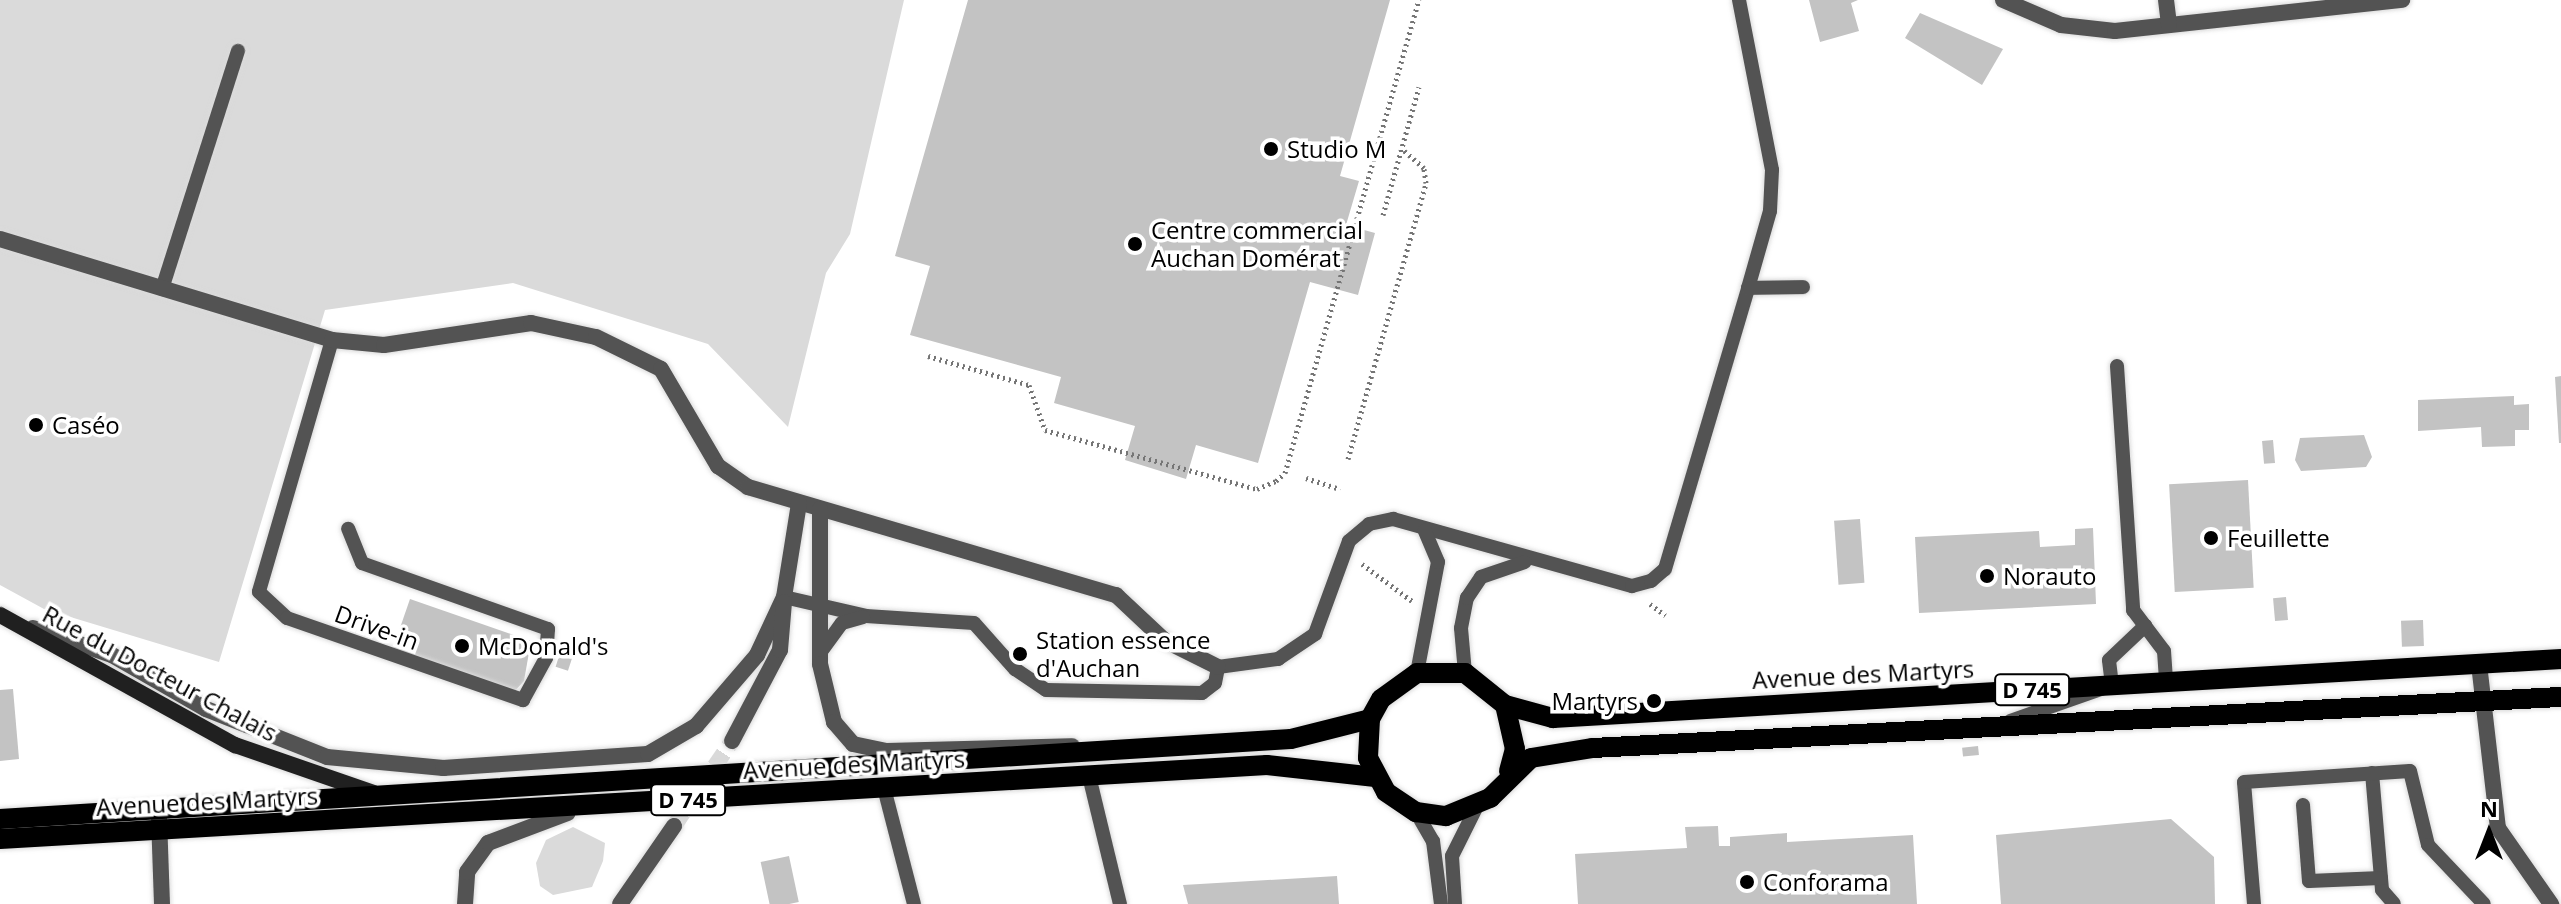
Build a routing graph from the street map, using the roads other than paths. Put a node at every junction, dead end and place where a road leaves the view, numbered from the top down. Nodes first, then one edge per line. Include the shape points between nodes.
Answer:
1 (1739, 0) edge
2 (2003, 0) edge
3 (2166, 0) edge
4 (2402, 0) edge
5 (2169, 25) junction
6 (238, 51) dead end
7 (0, 239) edge
8 (1803, 287) dead end
9 (1748, 288) junction
10 (162, 289) junction
11 (332, 340) junction
12 (2117, 366) dead end
13 (799, 503) junction
14 (820, 509) junction
15 (348, 529) dead end
16 (1425, 531) junction
17 (1534, 560) junction
18 (784, 597) junction
19 (820, 605) junction
20 (866, 616) junction
21 (2, 617) edge
22 (2145, 626) junction
23 (820, 653) junction
24 (2561, 659) edge
25 (2479, 664) junction
26 (1218, 667) junction
27 (1417, 673) junction
28 (1465, 673) junction
29 (2166, 682) junction
30 (2112, 685) junction
31 (2561, 697) edge
32 (2482, 702) junction
33 (1505, 705) junction
34 (1370, 719) junction
35 (2006, 722) junction
36 (732, 741) tunnel mouth
37 (1109, 751) junction
38 (1509, 771) junction
39 (2372, 773) junction
40 (1089, 776) junction
41 (1375, 777) junction
42 (884, 788) junction
43 (391, 798) junction
44 (620, 803) junction
45 (2303, 805) dead end
46 (1476, 808) junction
47 (1416, 812) junction
48 (0, 819) edge
49 (159, 821) junction
50 (674, 826) tunnel mouth
51 (0, 839) edge
52 (2381, 878) junction
53 (2543, 901) edge
54 (162, 904) edge
55 (465, 904) edge
56 (620, 904) edge
57 (914, 904) edge
58 (1120, 904) edge
59 (1441, 904) edge
60 (1455, 904) edge
61 (2254, 904) edge
62 (2394, 904) edge
63 (2484, 904) edge

1 - 9 lane via 1772,170 1770,211
2 - 5 street via 2061,25 2115,31
3 - 5 street
4 - 5 street
6 - 10 lane
7 - 10 street
8 - 9 lane
9 - 17 lane via 1665,569 1632,586
10 - 11 street
11 - 13 street via 384,345 531,323 596,337 661,369 718,466 748,487
11 - 15 lane, Drive-in via 258,575 269,607 523,700 546,658 548,629 362,563
12 - 22 lane via 2133,610
13 - 14 street
13 - 18 street
14 - 19 street
14 - 26 street via 1116,595 1164,640
16 - 17 lane
16 - 26 lane via 1393,519 1357,531 1315,634 1278,659
16 - 27 lane via 1438,562
17 - 28 lane via 1481,577 1467,598 1461,628
18 - 19 lane
18 - 21 street via 757,655 677,743 648,754 443,768 327,757 206,709 112,655
18 - 36 street via 780,650
19 - 20 lane
19 - 23 street
20 - 23 lane via 842,623
20 - 26 lane via 974,623 1015,669 1046,690 1202,693 1215,683
21 - 43 main road, Rue du Docteur Chalais via 235,745
22 - 29 lane via 2164,651
22 - 30 lane via 2109,660
23 - 37 street via 831,714 853,744 885,751 1045,743
24 - 25 main road, Avenue des Martyrs / D 745
25 - 29 main road, Avenue des Martyrs / D 745
25 - 32 street
27 - 28 main road
27 - 34 main road via 1389,691
28 - 33 main road
29 - 30 main road, Avenue des Martyrs / D 745
30 - 33 main road, Avenue des Martyrs / D 745 via 1553,718
30 - 35 lane
31 - 32 main road, D 745
32 - 35 main road, D 745
32 - 53 street via 2498,828
33 - 38 main road via 1515,749
34 - 37 main road, Avenue des Martyrs / D 745 via 1291,739
34 - 41 main road
35 - 38 main road, D 745 via 1593,748 1531,758
37 - 43 main road, Avenue des Martyrs / D 745
38 - 46 main road
39 - 52 lane
39 - 61 lane via 2244,782
39 - 63 lane via 2410,771 2428,845
40 - 41 main road, Avenue des Martyrs / D 745 via 1267,765
40 - 42 main road, Avenue des Martyrs / D 745
40 - 58 lane
41 - 47 main road
42 - 44 main road, Avenue des Martyrs / D 745
42 - 57 lane
43 - 49 main road, Avenue des Martyrs / D 745
44 - 49 main road, Avenue des Martyrs / D 745
44 - 55 street via 503,832 467,872
45 - 52 lane via 2309,881
46 - 47 main road via 1446,816
46 - 60 lane via 1452,856
47 - 59 lane via 1433,841
48 - 49 main road, Avenue des Martyrs / D 745
49 - 51 main road, Avenue des Martyrs / D 745
49 - 54 street
50 - 56 street
52 - 62 lane

